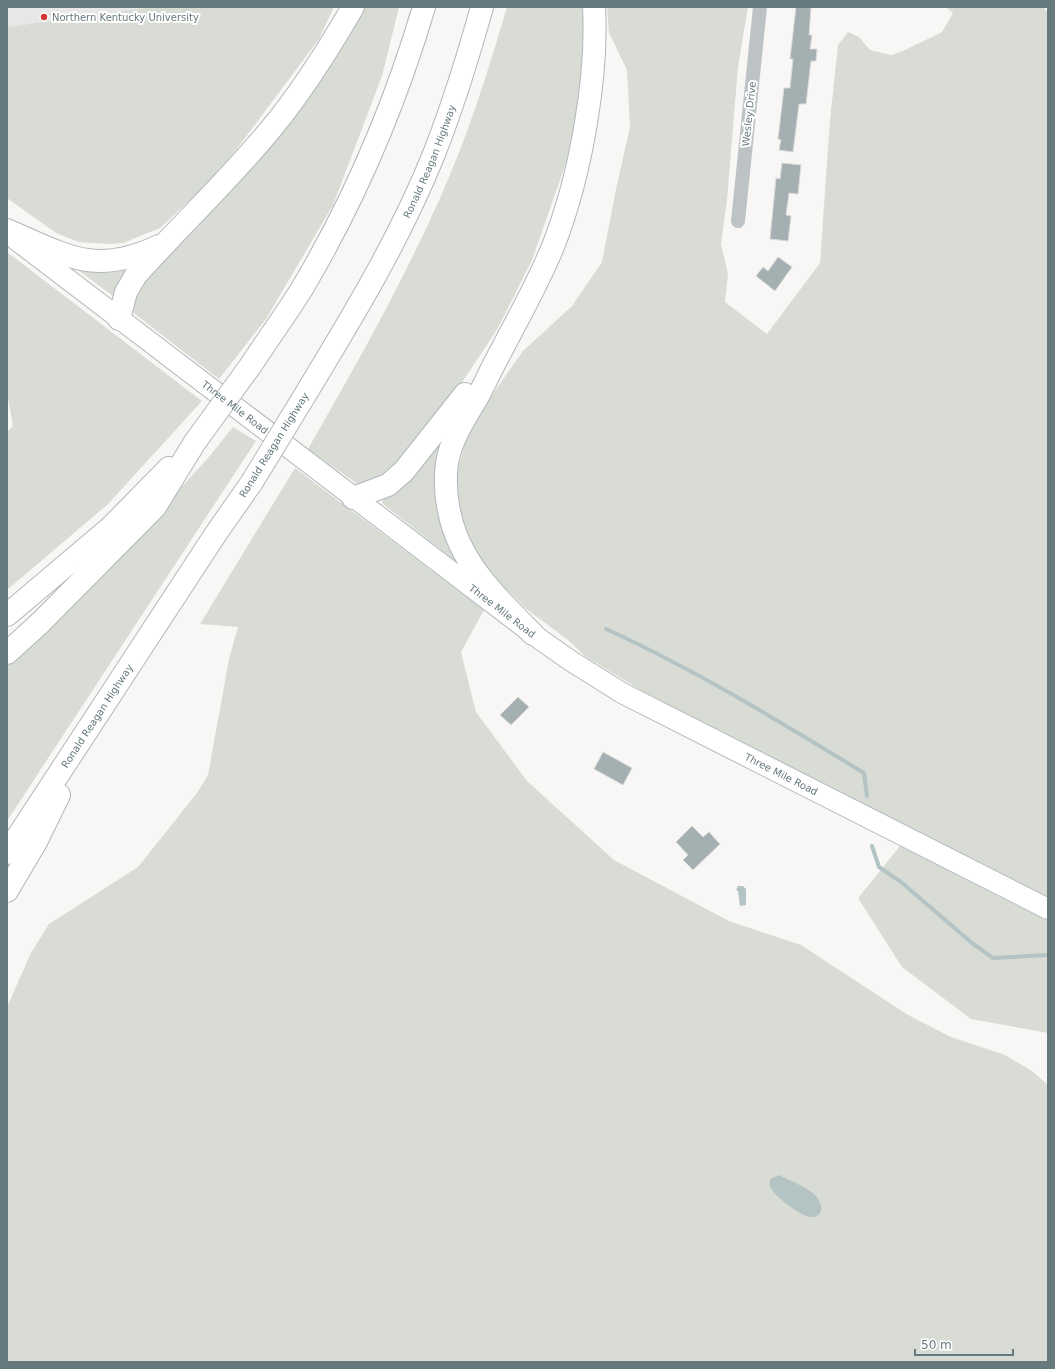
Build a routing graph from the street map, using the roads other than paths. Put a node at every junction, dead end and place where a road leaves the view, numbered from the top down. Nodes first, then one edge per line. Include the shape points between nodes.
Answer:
1 (353, 7) edge
2 (424, 7) edge
3 (482, 7) edge
4 (594, 7) edge
5 (760, 7) edge
6 (738, 221) dead end
7 (7, 231) edge
8 (164, 244) junction
9 (119, 319) junction
10 (498, 355) junction
11 (195, 442) junction
12 (353, 498) junction
13 (7, 615) edge
14 (533, 634) junction
15 (7, 653) edge
16 (94, 722) junction
17 (7, 853) edge
18 (7, 891) edge
19 (1048, 909) edge

1 - 8 highway via 326,54 274,126
2 - 11 highway, bridge via 386,119 362,174 302,287 251,365
3 - 16 highway, Ronald Reagan Highway, bridge via 459,84 433,155 383,261 252,482 206,548
4 - 10 highway via 590,93 576,171 554,243 528,301
5 - 6 street, Wesley Drive
7 - 8 highway via 64,255 103,262 134,257
7 - 9 street, Three Mile Road
8 - 9 highway via 136,275 126,292
9 - 12 street, Three Mile Road
10 - 12 highway via 404,471 388,486
10 - 14 highway via 456,434 447,463 449,511 456,537 467,560
11 - 13 highway via 110,528
11 - 15 highway via 155,507
12 - 14 street, Three Mile Road
14 - 19 street, Three Mile Road via 622,693
16 - 17 highway, Ronald Reagan Highway
16 - 18 highway via 36,842

